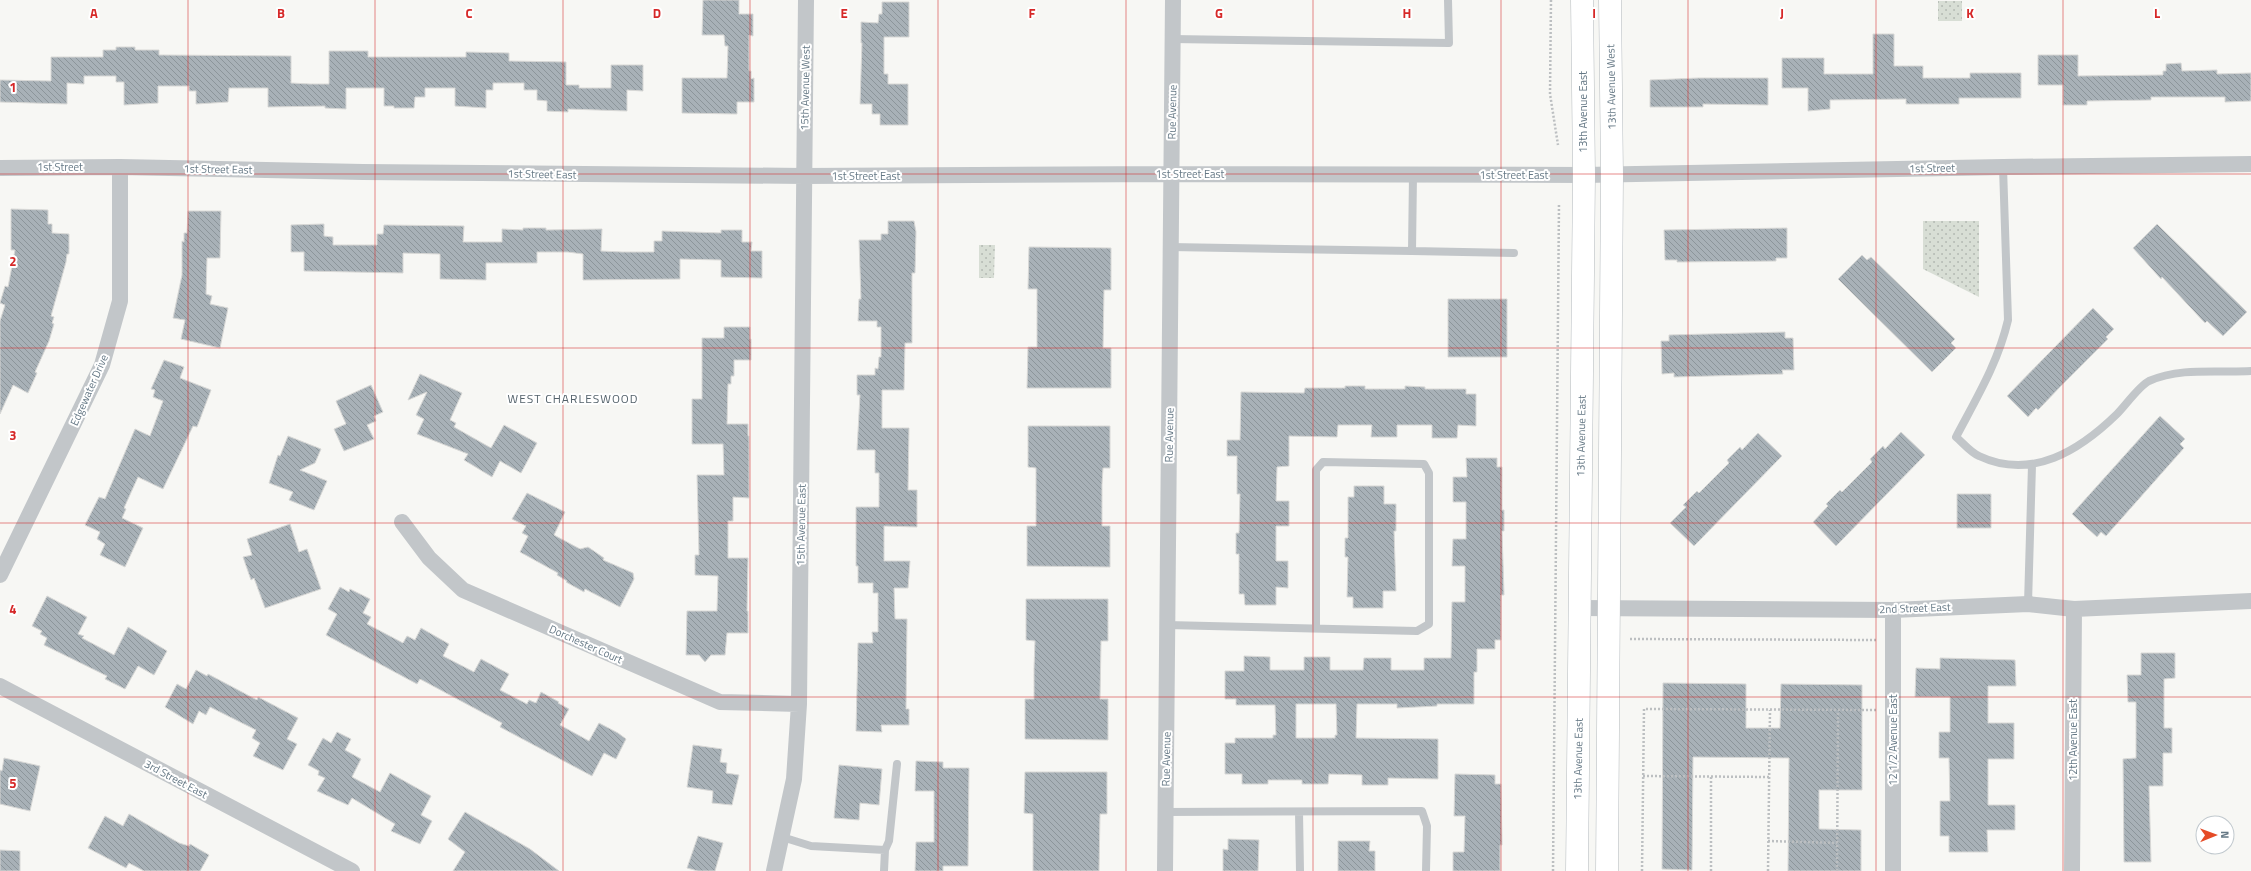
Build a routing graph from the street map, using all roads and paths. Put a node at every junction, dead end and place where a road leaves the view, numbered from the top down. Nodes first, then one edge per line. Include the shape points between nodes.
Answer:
1 (806, 0) edge
2 (1173, 0) edge
3 (1448, 0) edge
4 (1551, 0) edge
5 (1582, 0) edge
6 (1610, 0) edge
7 (1172, 39) junction
8 (1558, 145) dead end
9 (2251, 164) edge
10 (120, 167) junction
11 (2003, 167) junction
12 (0, 168) edge
13 (1171, 174) junction
14 (1413, 175) junction
15 (1584, 175) junction
16 (1612, 175) junction
17 (804, 176) junction
18 (1559, 203) dead end
19 (1170, 247) junction
20 (1412, 251) junction
21 (1514, 253) dead end
22 (2251, 371) edge
23 (2032, 465) junction
24 (402, 522) dead end
25 (0, 575) edge
26 (2251, 602) edge
27 (2028, 604) junction
28 (1580, 608) junction
29 (1609, 609) junction
30 (2074, 609) junction
31 (1893, 610) junction
32 (1167, 625) junction
33 (1316, 628) junction
34 (1630, 639) dead end
35 (1893, 640) junction
36 (0, 686) edge
37 (799, 704) junction
38 (1770, 710) junction
39 (1838, 710) junction
40 (1893, 710) junction
41 (897, 764) dead end
42 (1644, 776) junction
43 (1711, 777) junction
44 (1769, 777) junction
45 (1165, 812) junction
46 (1299, 812) junction
47 (782, 837) junction
48 (1768, 841) junction
49 (1837, 843) junction
50 (885, 850) junction
51 (352, 871) edge
52 (774, 871) edge
53 (884, 871) edge
54 (1165, 871) edge
55 (1300, 871) edge
56 (1426, 871) edge
57 (1553, 871) edge
58 (1577, 871) edge
59 (1607, 871) edge
60 (1642, 871) edge
61 (1711, 871) edge
62 (1768, 871) edge
63 (1837, 871) edge
64 (1893, 871) edge
65 (2072, 871) edge

1 - 17 street, 15th Avenue West
2 - 7 street, Rue Avenue
3 - 7 lane via 1448,43
4 - 8 path via 1550,94
5 - 15 main road, 13th Avenue East
6 - 16 main road, 13th Avenue West
7 - 13 street, Rue Avenue
9 - 11 street, 1st Street
10 - 12 street, 1st Street
10 - 17 street, 1st Street East
10 - 25 street, Edgewater Drive via 120,301 102,365
11 - 16 street, 1st Street
11 - 23 lane via 2008,320 2003,345 1956,437 1979,456 2012,465
13 - 14 street, 1st Street East
13 - 17 street, 1st Street East
13 - 19 street, Rue Avenue
14 - 15 street, 1st Street East
14 - 20 lane
15 - 16 street, 1st Street East
15 - 28 main road, 13th Avenue East
16 - 29 main road
17 - 37 street, 15th Avenue East
18 - 57 path
19 - 20 lane
19 - 32 street, Rue Avenue
20 - 21 lane
22 - 23 lane via 2176,372 2147,382 2117,414 2075,448
23 - 27 lane
24 - 37 street, Dorchester Court via 429,558 463,590 720,702
26 - 30 street, 2nd Street East
27 - 30 street, 2nd Street East
27 - 31 street, 2nd Street East
28 - 29 street, 2nd Street East
28 - 58 main road, 13th Avenue East
29 - 31 street, 2nd Street East
29 - 59 main road
30 - 65 street, 12th Avenue East
31 - 35 street, 12 1/2 Avenue East
32 - 33 lane
32 - 45 street, Rue Avenue
33 - 33 lane via 1417,631 1429,624 1430,473 1424,464 1323,462 1316,470
34 - 35 path
35 - 40 street, 12 1/2 Avenue East
36 - 51 street, 3rd Street East
37 - 47 street, 15th Avenue East via 794,779
38 - 39 path
38 - 42 path via 1644,709
38 - 44 path
39 - 40 path
39 - 49 path
40 - 64 street, 12 1/2 Avenue East
41 - 50 lane via 889,841
42 - 43 path
42 - 60 path
43 - 44 path
43 - 61 path
44 - 48 path
45 - 46 lane
45 - 54 street, Rue Avenue
46 - 55 lane
46 - 56 lane via 1422,811 1427,826
47 - 50 lane via 812,846
47 - 52 street, 15th Avenue East
48 - 49 path
48 - 62 path
49 - 63 path
50 - 53 lane

